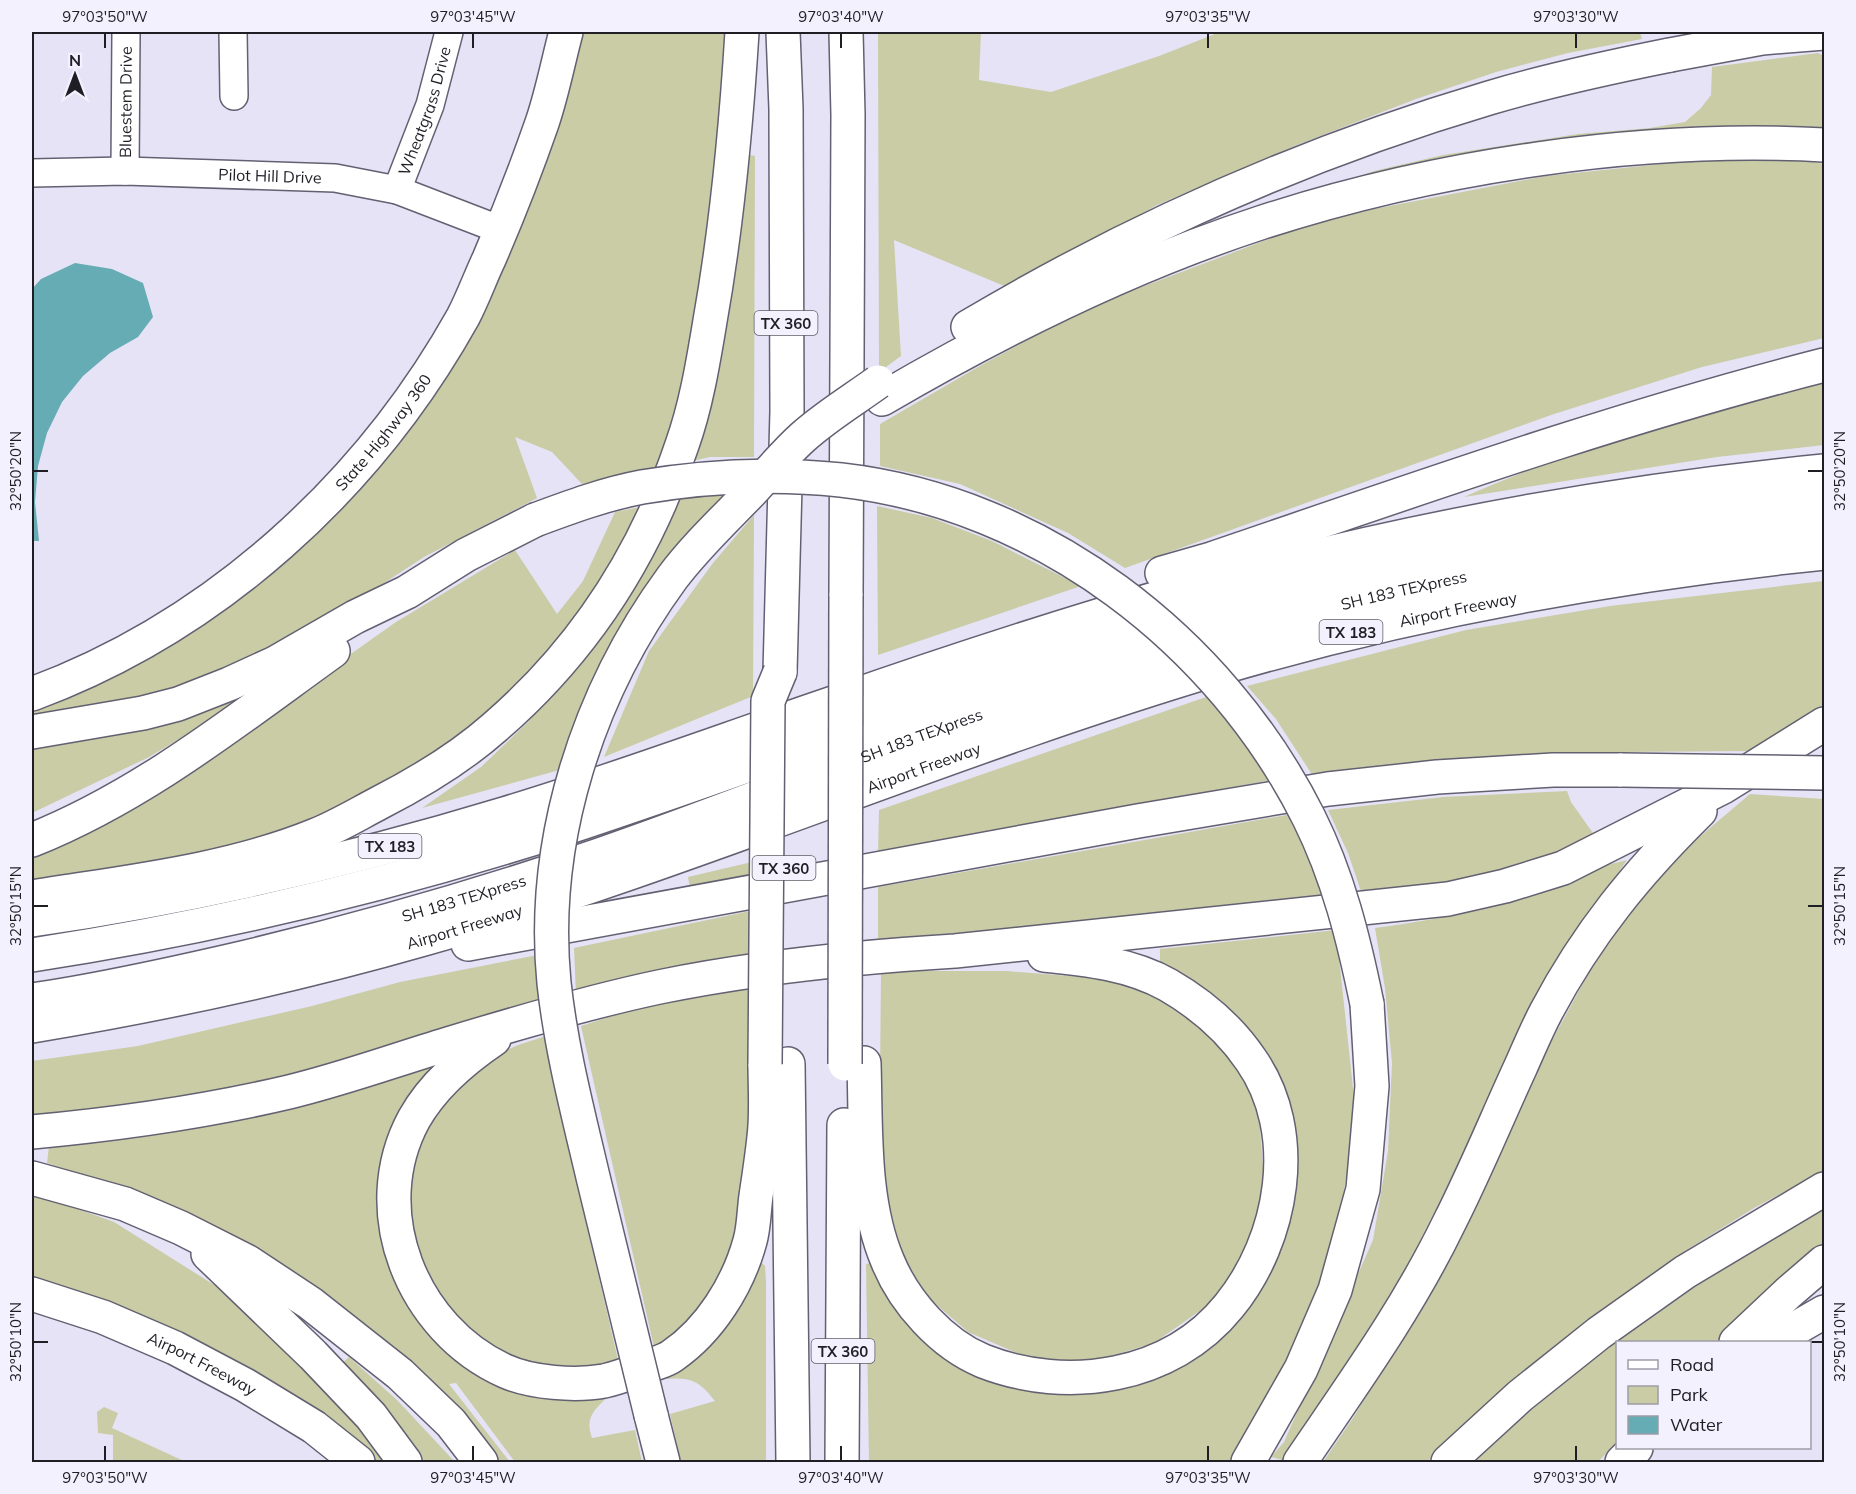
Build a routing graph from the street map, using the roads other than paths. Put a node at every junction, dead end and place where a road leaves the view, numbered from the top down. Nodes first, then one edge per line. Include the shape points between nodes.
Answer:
1 (126, 32) edge
2 (233, 32) edge
3 (449, 32) edge
4 (566, 32) edge
5 (742, 32) edge
6 (783, 32) edge
7 (846, 32) edge
8 (1806, 32) edge
9 (1824, 33) edge
10 (1824, 41) edge
11 (234, 96) dead end
12 (1824, 145) edge
13 (125, 171) junction
14 (32, 173) edge
15 (397, 190) junction
16 (501, 230) junction
17 (996, 323) junction
18 (1824, 366) edge
19 (1824, 471) edge
20 (1824, 496) edge
21 (1824, 522) edge
22 (1824, 553) edge
23 (407, 592) junction
24 (927, 670) junction
25 (40, 690) edge
26 (1824, 724) edge
27 (32, 732) edge
28 (1824, 773) edge
29 (1723, 787) junction
30 (32, 840) edge
31 (32, 897) edge
32 (32, 920) edge
33 (955, 951) junction
34 (32, 955) edge
35 (300, 972) junction
36 (32, 1000) edge
37 (527, 1021) junction
38 (32, 1026) edge
39 (854, 1063) junction
40 (776, 1064) junction
41 (32, 1132) edge
42 (32, 1178) edge
43 (1824, 1189) edge
44 (181, 1228) junction
45 (1824, 1262) edge
46 (32, 1294) edge
47 (1824, 1312) edge
48 (1737, 1341) edge
49 (1774, 1341) edge
50 (1635, 1449) edge
51 (358, 1462) edge
52 (405, 1462) edge
53 (481, 1462) edge
54 (663, 1462) edge
55 (793, 1462) edge
56 (842, 1462) edge
57 (1248, 1462) edge
58 (1300, 1462) edge
59 (1448, 1462) edge
60 (1622, 1462) edge

1 - 13 street, Bluestem Drive
2 - 11 street
3 - 15 street, Wheatgrass Drive via 430,105
4 - 16 main road, State Highway 360 via 542,123
5 - 31 main road via 738,104 718,272 684,442 658,509 631,563 587,629 537,688 494,728 421,781 316,835 192,871
6 - 40 main road, TX 360 via 787,411
7 - 39 main road, TX 360, bridge via 845,910
8 - 10 main road
9 - 17 main road, bridge via 1762,38 1589,72 1491,97 1396,128 1299,163 1119,245 1056,276
12 - 17 main road via 1778,142 1679,146 1521,162 1436,178 1260,223 1141,267 1065,301
13 - 14 street, Pilot Hill Drive
13 - 15 street, Pilot Hill Drive via 335,178
15 - 16 street, Pilot Hill Drive
16 - 25 main road, State Highway 360 via 464,316 408,405 343,484 267,557 183,618 114,657
17 - 54 main road, bridge via 878,382 803,437 675,575 636,633 603,698 584,747 557,866 552,951 558,1012 582,1130
18 - 24 main road via 1533,449 1211,559 1073,601
19 - 24 main road, TX 183 via 1593,500 1373,542 1180,591
20 - 34 main road, SH 183 TEXpress via 1702,508 1511,538 1300,584 1044,661 553,832 409,875 199,925
21 - 36 main road, SH 183 TEXpress via 1692,537 1516,565 1288,617 1046,691 603,854 468,898 197,969
22 - 35 main road, Airport Freeway / TX 183 via 1521,595 1288,649 1078,713 499,916
23 - 27 main road via 275,663 204,694 143,713
23 - 30 main road via 372,624 191,753 131,791
23 - 57 main road, bridge via 466,555 536,520 629,490 705,478 776,475 843,480 906,492 972,512 1031,538 1089,570 1191,654 1238,707 1279,763 1310,820 1336,881 1367,1004 1372,1086 1364,1189 1335,1290 1301,1369
24 - 32 main road, TX 183 via 573,793 436,834 204,891
26 - 29 main road
28 - 35 main road, bridge via 1553,770 1328,789
29 - 33 main road via 1563,868 1448,899
29 - 58 main road via 1657,853 1583,948 1545,1013 1423,1274
33 - 37 main road via 884,955 734,973 658,987
33 - 39 main road via 1077,958 1129,968 1166,984 1204,1009 1246,1053 1275,1110 1281,1178 1265,1245 1229,1306 1210,1326 1165,1356 1139,1368 1104,1375 1056,1377 1016,1371 982,1360 957,1346 916,1308 887,1260 870,1196
35 - 38 main road, Airport Freeway / TX 183 via 148,1006
37 - 40 main road via 458,1065 430,1094 400,1153 394,1213 408,1274 426,1306 476,1356 507,1372 538,1380 604,1381 635,1372 671,1357 715,1313 734,1282 750,1240
37 - 41 main road via 289,1092 122,1123
39 - 56 main road, TX 360
40 - 55 main road, TX 360
42 - 44 main road via 124,1204
43 - 59 main road via 1685,1272 1599,1333 1520,1396
44 - 52 main road via 313,1355 371,1416
44 - 53 main road via 248,1262 335,1322 400,1374 451,1423
45 - 48 main road
46 - 51 main road, Airport Freeway via 103,1317 175,1348 314,1427
47 - 49 main road
50 - 60 main road

